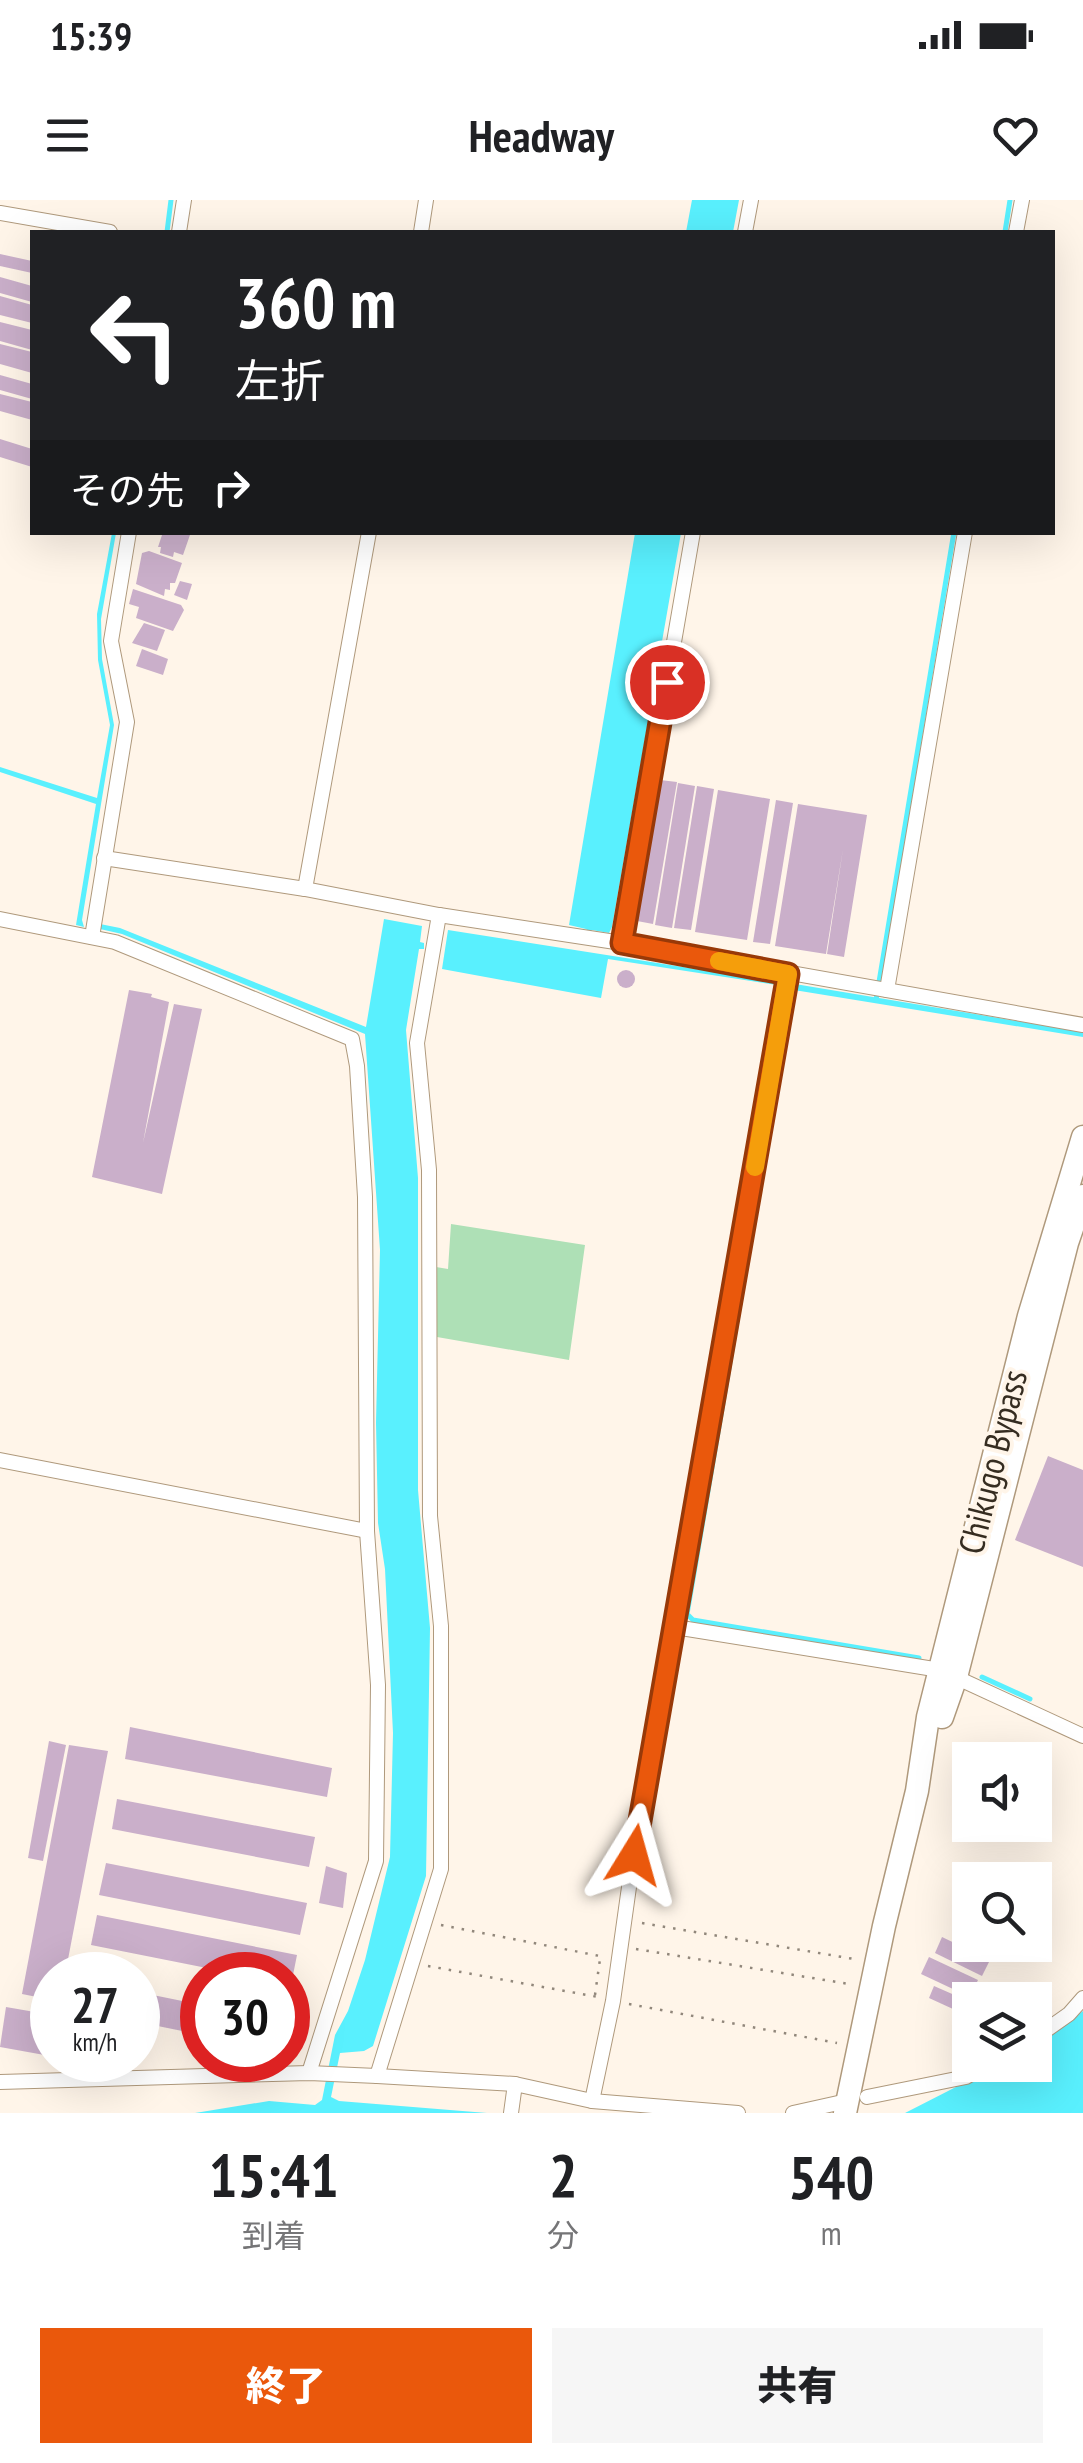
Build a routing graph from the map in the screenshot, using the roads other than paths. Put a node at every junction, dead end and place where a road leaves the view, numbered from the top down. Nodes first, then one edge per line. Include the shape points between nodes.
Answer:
1 (184, 200) edge
2 (426, 200) edge
3 (751, 200) edge
4 (1022, 200) edge
5 (0, 213) edge
6 (98, 230) edge
7 (178, 230) edge
8 (421, 230) edge
9 (745, 230) edge
10 (1016, 230) edge
11 (129, 535) edge
12 (367, 535) edge
13 (692, 535) edge
14 (964, 535) edge
15 (104, 858) junction
16 (306, 888) junction
17 (439, 915) junction
18 (0, 919) edge
19 (92, 936) junction
20 (617, 942) junction
21 (788, 974) junction
22 (887, 990) junction
23 (1083, 1025) edge
24 (1083, 1137) edge
25 (1083, 1196) edge
26 (0, 1460) edge
27 (367, 1530) junction
28 (676, 1627) junction
29 (948, 1673) junction
30 (1083, 1736) edge
31 (1083, 1998) edge
32 (1052, 2026) edge
33 (310, 2074) joint
34 (377, 2076) junction
35 (180, 2077) edge
36 (952, 2080) edge
37 (0, 2082) edge
38 (515, 2084) junction
39 (592, 2101) junction
40 (851, 2105) edge
41 (512, 2108) edge
42 (738, 2113) edge
43 (792, 2113) edge

1 - 7 street
2 - 8 street
3 - 9 street
4 - 10 street
5 - 6 street
11 - 15 street via 111,641 127,722
12 - 16 street
13 - 20 street
14 - 22 street
15 - 16 street
15 - 19 street
16 - 17 street
17 - 20 street
17 - 34 street via 417,1043 429,1170 430,1516 442,1626 441,1869
18 - 19 street
19 - 27 street via 352,1039 365,1198
20 - 21 street
21 - 22 street
21 - 28 street
22 - 23 street
24 - 29 highway, Chikugo Bypass via 1030,1316
25 - 29 highway, Chikugo Bypass
26 - 27 street
27 - 33 street via 378,1686 376,1861
28 - 29 street
28 - 39 street via 626,1920 603,1998
29 - 30 street
29 - 40 highway, Chikugo Bypass via 884,1926
31 - 32 street
33 - 34 street
34 - 38 street
35 - 37 street
36 - 40 street
38 - 39 street
38 - 41 street
39 - 42 street
40 - 43 street

